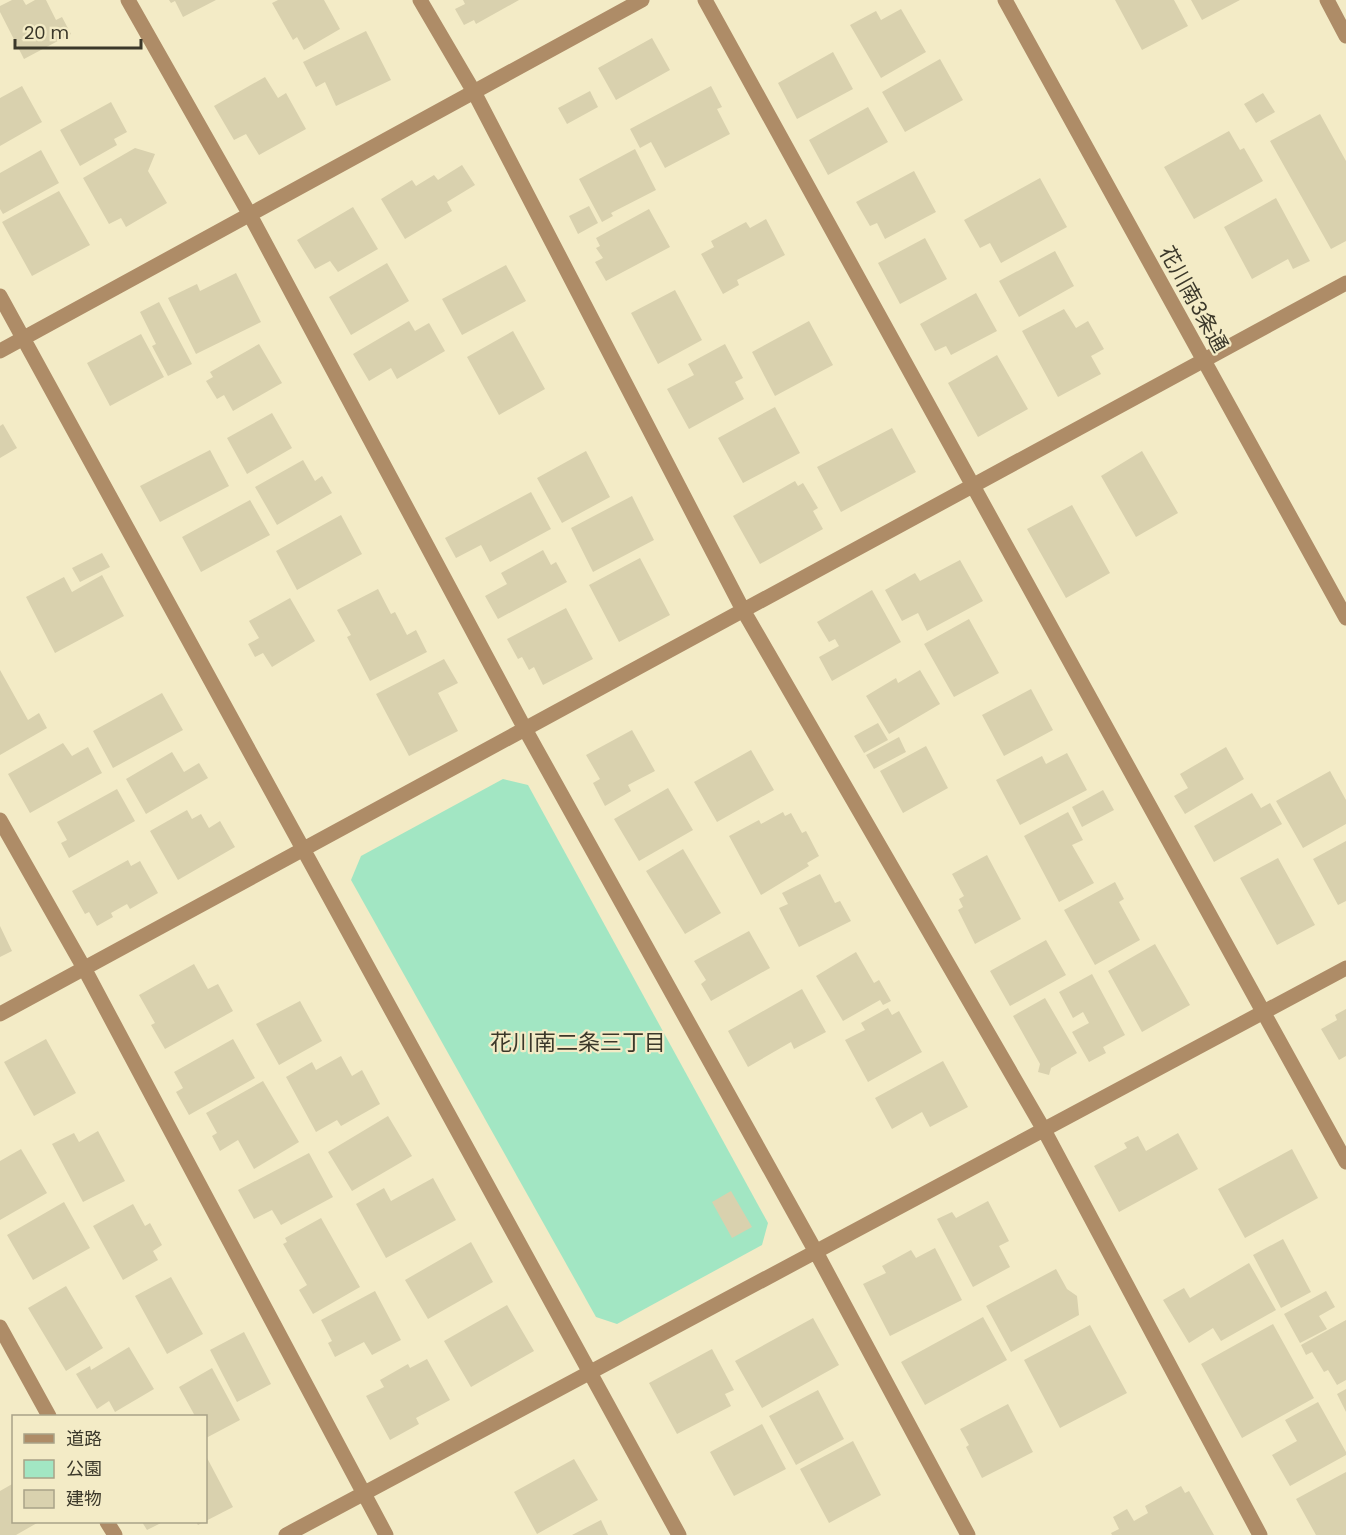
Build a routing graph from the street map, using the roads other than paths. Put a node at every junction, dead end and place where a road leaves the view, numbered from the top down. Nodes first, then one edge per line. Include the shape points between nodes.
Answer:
1 (128, 0) edge
2 (420, 0) edge
3 (642, 0) edge
4 (705, 0) edge
5 (1005, 0) edge
6 (1326, 0) edge
7 (1346, 36) edge
8 (474, 92) junction
9 (250, 215) junction
10 (1346, 283) edge
11 (0, 296) edge
12 (24, 338) junction
13 (0, 351) edge
14 (1204, 360) junction
15 (973, 485) junction
16 (743, 610) junction
17 (1346, 618) edge
18 (525, 729) junction
19 (0, 820) edge
20 (304, 849) junction
21 (84, 968) junction
22 (1346, 968) edge
23 (1263, 1012) junction
24 (0, 1014) edge
25 (1044, 1130) junction
26 (1346, 1162) edge
27 (816, 1252) junction
28 (0, 1327) edge
29 (589, 1373) junction
30 (49, 1415) edge
31 (362, 1494) junction
32 (286, 1535) edge
33 (386, 1535) edge
34 (679, 1535) edge
35 (968, 1535) edge
36 (1260, 1535) edge

1 - 9 street
2 - 8 street
3 - 8 street
4 - 15 street
5 - 14 street, 花川南3条通
6 - 7 street
8 - 9 street
8 - 16 street
9 - 12 street
9 - 18 street
10 - 14 street
11 - 12 street
12 - 13 street
12 - 20 street
14 - 15 street
14 - 17 street, 花川南3条通
15 - 16 street
15 - 23 street
16 - 18 street
16 - 25 street
18 - 20 street
18 - 27 street
19 - 21 street
20 - 21 street
20 - 29 street
21 - 24 street
21 - 31 street
22 - 23 street
23 - 25 street
23 - 26 street
25 - 27 street
25 - 36 street
27 - 29 street
27 - 35 street
28 - 30 street
29 - 31 street
29 - 34 street
31 - 32 street
31 - 33 street

